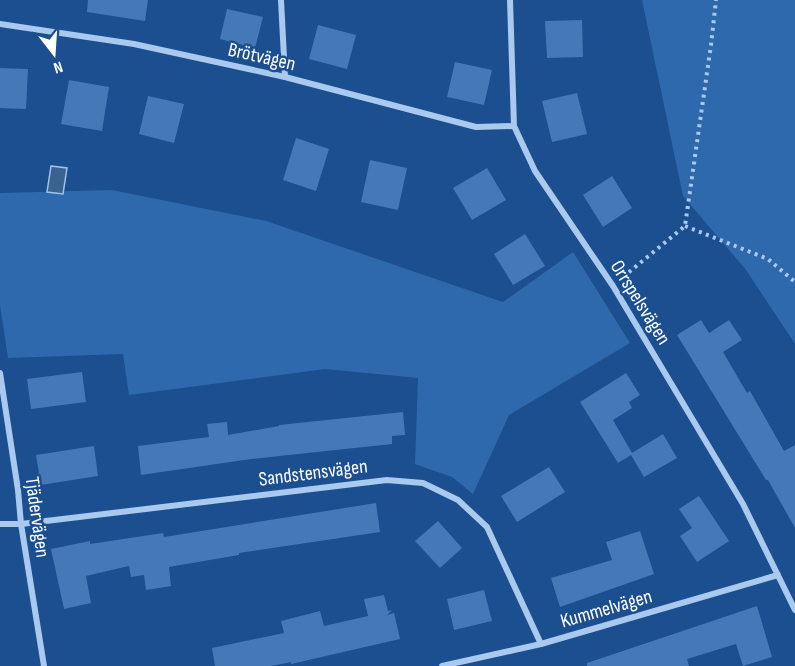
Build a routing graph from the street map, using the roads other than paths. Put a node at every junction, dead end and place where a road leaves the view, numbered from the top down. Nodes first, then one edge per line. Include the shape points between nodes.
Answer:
1 (281, 0) edge
2 (510, 0) edge
3 (0, 24) edge
4 (285, 77) junction
5 (514, 126) junction
6 (0, 373) edge
7 (0, 524) edge
8 (21, 524) junction
9 (778, 575) junction
10 (795, 610) edge
11 (541, 644) junction
12 (44, 666) edge
13 (442, 666) edge

1 - 4 street
2 - 5 street, Orrspelsvägen
3 - 4 street, Brötvägen via 134,44
4 - 5 street, Brötvägen via 476,127
5 - 9 street, Orrspelsvägen via 535,171 613,286 743,504
6 - 8 street, Tjädervägen
7 - 8 street, Sandstensvägen
8 - 11 street, Sandstensvägen via 387,480 423,483 458,500 487,527
8 - 12 street, Tjädervägen
9 - 10 street, Orrspelsvägen
9 - 11 street, Kummelvägen
11 - 13 street, Kummelvägen

